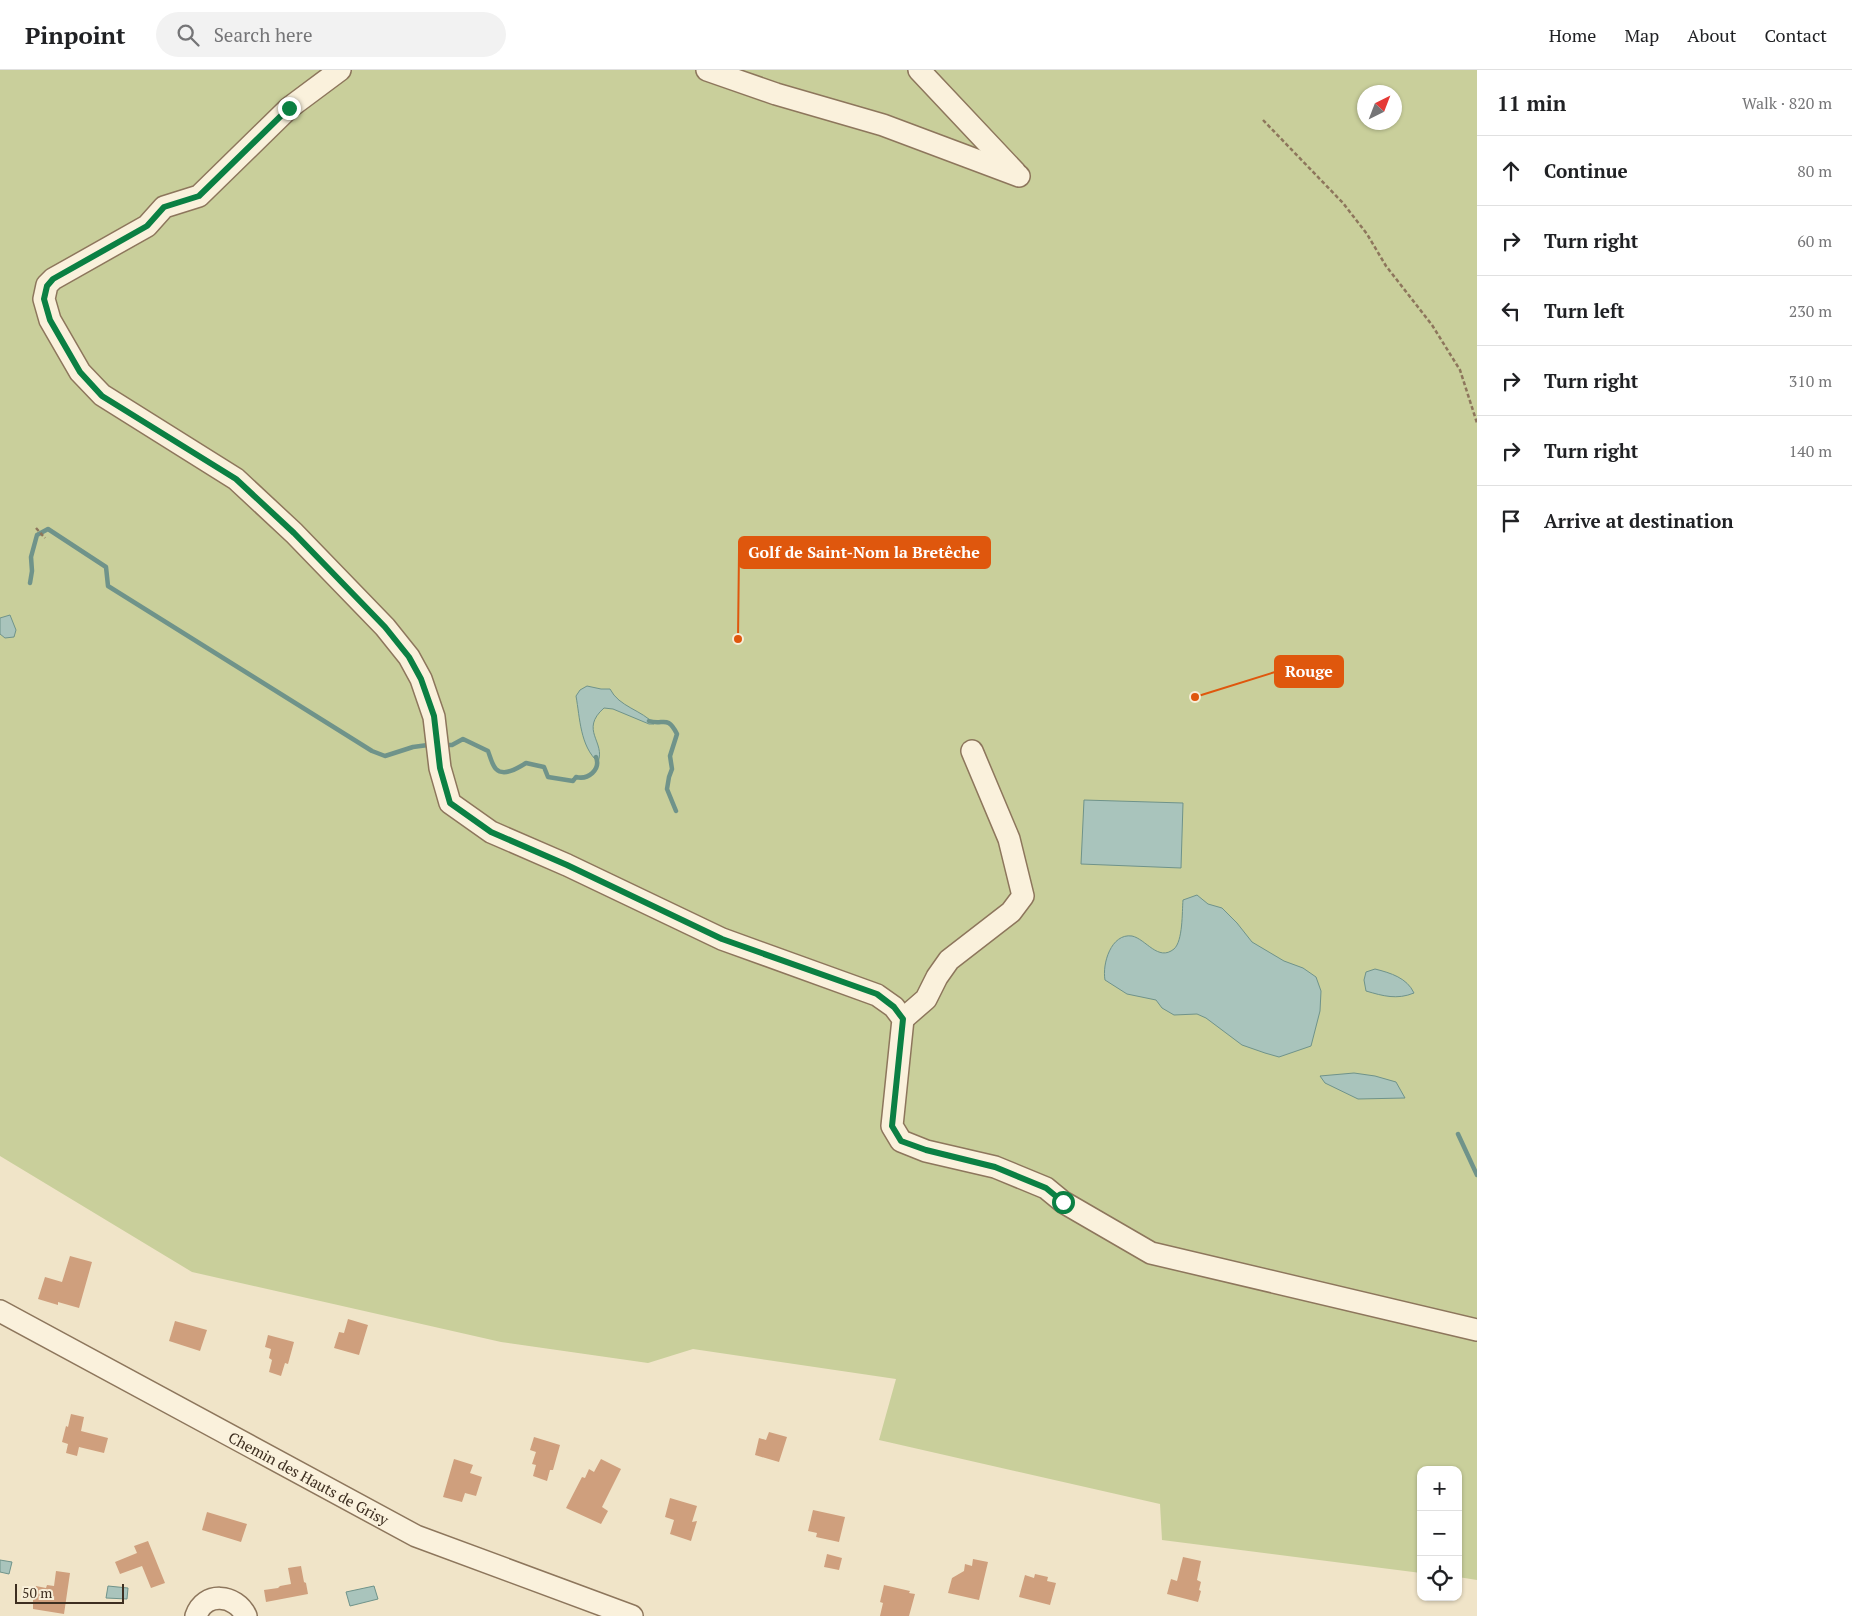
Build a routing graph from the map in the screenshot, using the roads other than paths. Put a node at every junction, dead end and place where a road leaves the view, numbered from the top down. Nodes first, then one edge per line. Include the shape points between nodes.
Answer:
1 (340, 70) edge
2 (707, 70) edge
3 (918, 70) edge
4 (972, 751) dead end
5 (903, 1019) junction
6 (0, 1311) edge
7 (1477, 1330) edge
8 (196, 1616) edge
9 (246, 1616) edge
10 (632, 1616) edge

1 - 5 street via 289,108 199,196 164,207 147,226 53,279 47,286 44,299 50,320 80,372 102,396 236,479 294,533 385,627 409,657 421,679 434,716 440,768 450,803 466,816 491,832 722,939 877,994
2 - 3 street via 883,125 1019,176
4 - 5 street via 1008,839 1023,896 1012,912 949,960 926,999
5 - 7 street via 892,1126 901,1141 995,1167 1046,1188 1063,1202 1151,1253
6 - 10 street, Chemin des Hauts de Grisy via 416,1536
8 - 9 street via 208,1601 222,1598 236,1602

